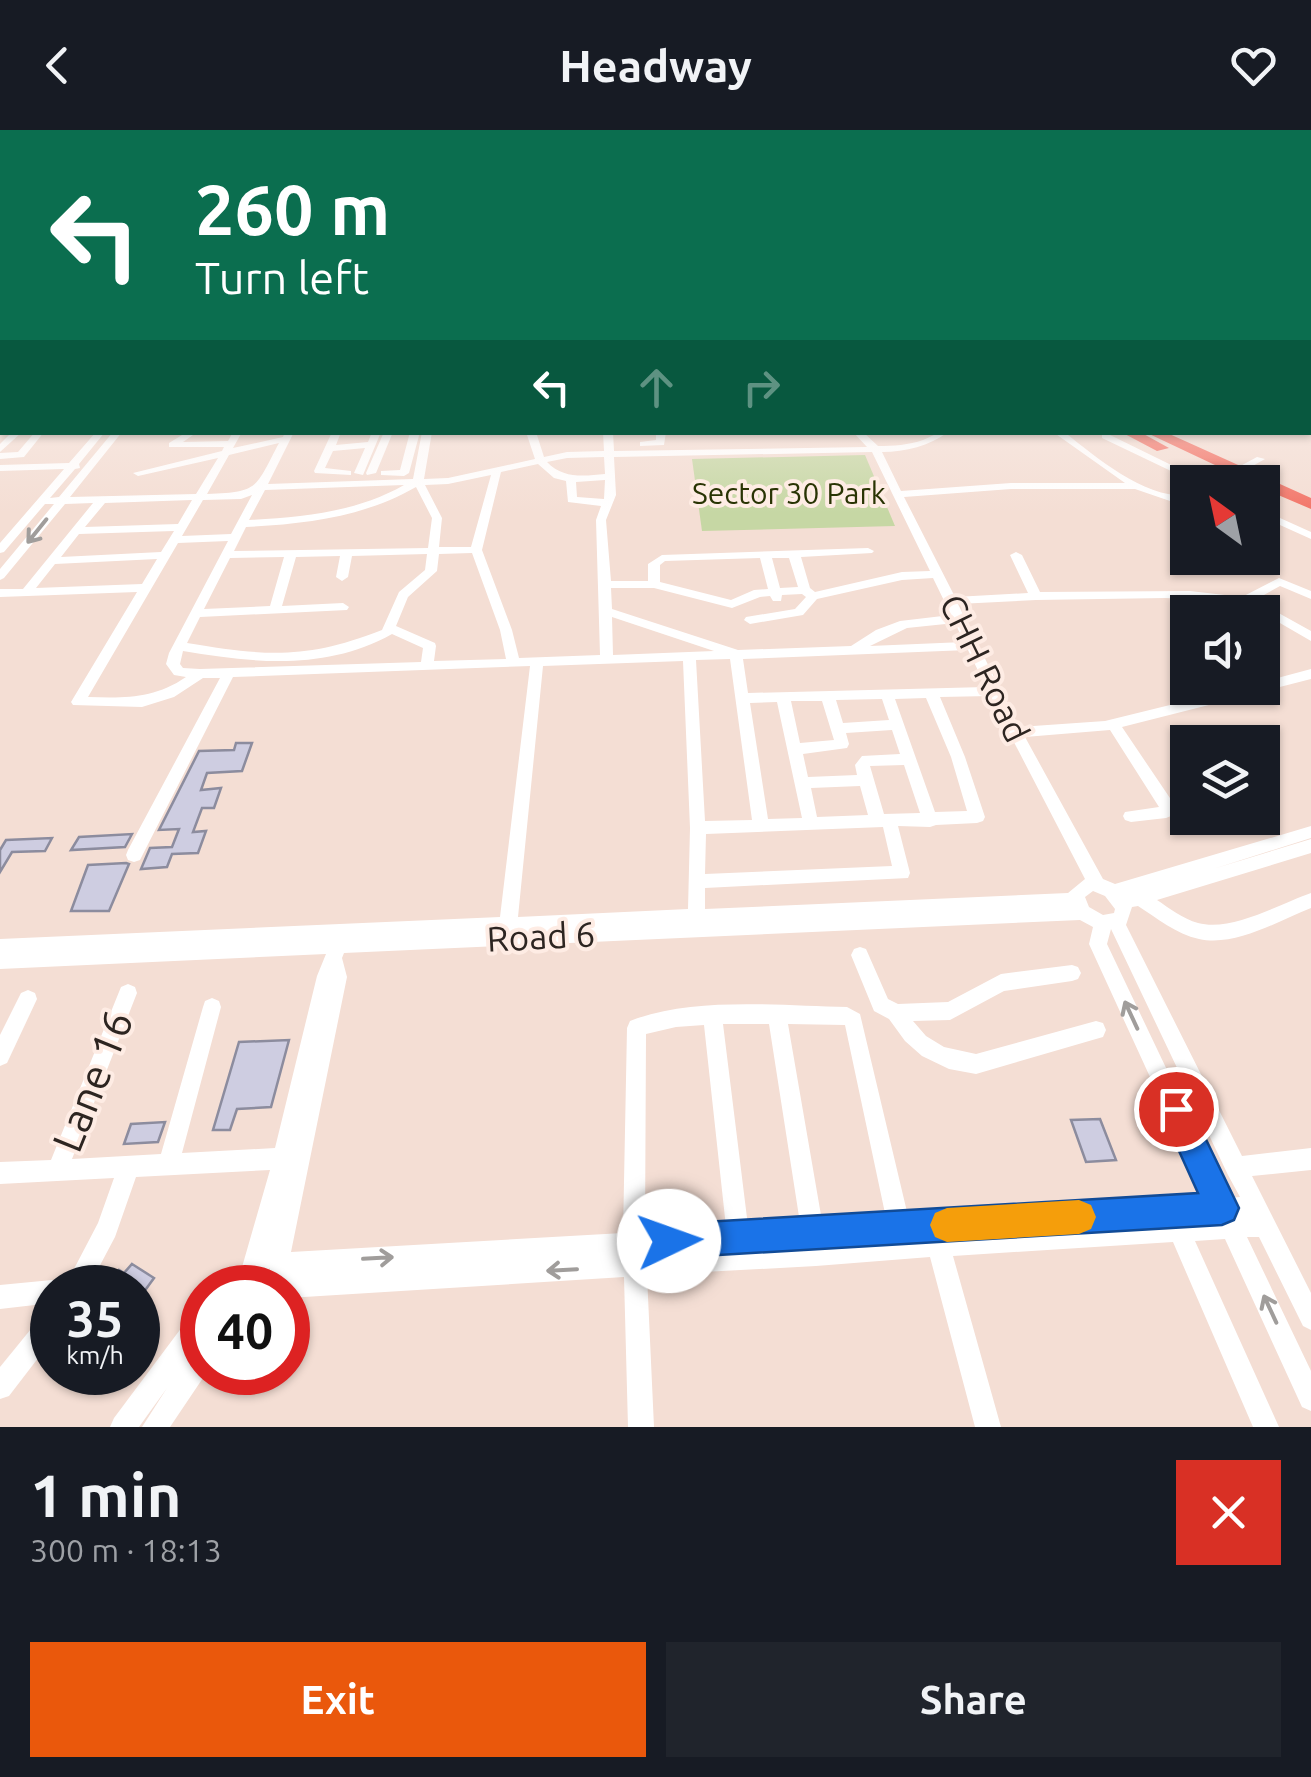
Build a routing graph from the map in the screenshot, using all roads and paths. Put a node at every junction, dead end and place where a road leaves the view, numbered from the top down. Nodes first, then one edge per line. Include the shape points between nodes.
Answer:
1 (38, 435) edge
2 (98, 435) edge
3 (116, 435) edge
4 (188, 435) edge
5 (236, 435) edge
6 (336, 435) edge
7 (378, 435) edge
8 (386, 435) edge
9 (415, 435) edge
10 (426, 435) edge
11 (532, 435) edge
12 (608, 435) edge
13 (661, 435) edge
14 (688, 435) edge
15 (860, 435) edge
16 (938, 435) edge
17 (1062, 435) edge
18 (1136, 435) edge
19 (1158, 435) edge
20 (288, 436) edge
21 (1106, 436) dead end
22 (232, 444) junction
23 (378, 445) junction
24 (411, 446) junction
25 (330, 448) junction
26 (876, 450) junction
27 (1137, 451) junction
28 (0, 452) edge
29 (689, 452) junction
30 (609, 453) junction
31 (628, 453) junction
32 (225, 455) junction
33 (1088, 455) junction
34 (1260, 459) dead end
35 (536, 460) junction
36 (1210, 465) edge
37 (1216, 465) edge
38 (1252, 465) edge
39 (72, 466) junction
40 (90, 466) junction
41 (1170, 467) edge
42 (0, 468) edge
43 (496, 470) junction
44 (138, 474) dead end
45 (363, 475) junction
46 (571, 478) junction
47 (611, 478) junction
48 (418, 482) junction
49 (1140, 486) junction
50 (260, 488) junction
51 (1280, 492) edge
52 (896, 494) junction
53 (200, 497) junction
54 (102, 499) junction
55 (62, 500) junction
56 (1170, 500) edge
57 (1280, 501) edge
58 (42, 502) junction
59 (609, 503) junction
60 (1311, 504) edge
61 (1311, 515) edge
62 (1280, 521) edge
63 (76, 531) junction
64 (239, 531) junction
65 (178, 534) junction
66 (1311, 536) edge
67 (0, 550) edge
68 (476, 550) junction
69 (347, 551) junction
70 (435, 551) junction
71 (868, 552) dead end
72 (291, 553) junction
73 (794, 554) junction
74 (165, 555) junction
75 (765, 555) junction
76 (1016, 555) dead end
77 (226, 556) junction
78 (52, 561) junction
79 (939, 574) junction
80 (0, 576) edge
81 (342, 577) dead end
82 (654, 584) junction
83 (604, 585) junction
84 (146, 588) junction
85 (775, 592) junction
86 (0, 593) edge
87 (26, 593) junction
88 (809, 593) junction
89 (1179, 595) edge
90 (1254, 595) edge
91 (1036, 596) junction
92 (1311, 596) edge
93 (745, 598) junction
94 (951, 601) junction
95 (343, 607) dead end
96 (275, 610) junction
97 (606, 611) junction
98 (197, 613) junction
99 (781, 616) junction
100 (959, 619) junction
101 (1280, 619) edge
102 (750, 620) junction
103 (391, 630) junction
104 (1311, 636) edge
105 (179, 646) junction
106 (974, 646) junction
107 (856, 650) junction
108 (758, 653) junction
109 (736, 654) junction
110 (689, 656) junction
111 (607, 658) junction
112 (537, 661) junction
113 (513, 662) junction
114 (427, 666) junction
115 (229, 673) junction
116 (200, 674) junction
117 (1311, 674) edge
118 (998, 692) junction
119 (931, 693) junction
120 (886, 694) junction
121 (828, 696) junction
122 (782, 697) junction
123 (742, 698) junction
124 (1113, 724) junction
125 (897, 725) junction
126 (838, 728) junction
127 (1016, 732) junction
128 (796, 749) junction
129 (909, 758) junction
130 (866, 780) junction
131 (802, 784) junction
132 (1131, 816) dead end
133 (930, 820) junction
134 (883, 822) junction
135 (810, 824) junction
136 (761, 826) junction
137 (698, 828) junction
138 (1311, 832) edge
139 (1311, 846) edge
140 (134, 855) dead end
141 (699, 881) junction
142 (1311, 900) edge
143 (1115, 904) junction
144 (1079, 906) junction
145 (696, 917) junction
146 (507, 932) junction
147 (340, 946) junction
148 (0, 947) edge
149 (860, 955) dead end
150 (0, 961) edge
151 (1072, 973) dead end
152 (128, 993) dead end
153 (28, 999) dead end
154 (212, 1007) dead end
155 (896, 1012) junction
156 (778, 1016) junction
157 (713, 1018) junction
158 (1096, 1030) dead end
159 (0, 1056) edge
160 (293, 1158) junction
161 (1311, 1160) edge
162 (169, 1163) junction
163 (128, 1166) junction
164 (1236, 1167) junction
165 (57, 1170) junction
166 (0, 1173) edge
167 (1261, 1216) junction
168 (1227, 1218) junction
169 (1175, 1221) junction
170 (901, 1239) junction
171 (815, 1244) junction
172 (739, 1248) junction
173 (939, 1248) junction
174 (635, 1254) junction
175 (87, 1265) edge
176 (251, 1265) edge
177 (278, 1265) edge
178 (310, 1272) edge
179 (30, 1294) edge
180 (0, 1297) edge
181 (1311, 1318) edge
182 (30, 1349) edge
183 (180, 1349) edge
184 (0, 1386) edge
185 (180, 1390) edge
186 (1311, 1398) edge
187 (123, 1427) edge
188 (155, 1427) edge
189 (642, 1427) edge
190 (988, 1427) edge
191 (1266, 1427) edge

1 - 28 street via 22,455
2 - 39 street
3 - 40 street
4 - 22 street via 172,445
5 - 22 street
6 - 25 street
7 - 23 street
8 - 23 street
9 - 24 street
10 - 48 street
11 - 35 street
12 - 30 street
13 - 31 street via 660,443 636,445
14 - 29 street
15 - 26 street
16 - 26 street
17 - 33 street
18 - 36 highway
19 - 37 highway
20 - 32 street
20 - 50 street
21 - 27 street
22 - 32 street
23 - 24 street
23 - 25 street
23 - 45 street
24 - 45 street via 404,473
25 - 45 street via 321,473
26 - 29 street
26 - 52 street, CHH Road
27 - 33 street
27 - 41 street
29 - 31 street
30 - 31 street
30 - 35 street
30 - 47 street
32 - 44 street
32 - 53 street
33 - 49 street
34 - 38 street
35 - 43 street
35 - 46 street via 550,474
39 - 40 street
39 - 42 street
39 - 58 street
40 - 55 street
43 - 48 street
43 - 68 street
45 - 48 street
45 - 50 street
46 - 47 street
46 - 59 street via 572,500
47 - 59 street
48 - 64 street via 322,517
48 - 70 street via 436,518
49 - 52 street
49 - 56 street
50 - 53 street via 241,496
50 - 64 street
51 - 60 highway
52 - 79 street, CHH Road
53 - 54 street
53 - 65 street
54 - 55 street
54 - 63 street
55 - 58 street
55 -> 80 street
57 - 61 highway
58 - 67 street
59 - 83 street via 601,520
62 - 66 street
63 - 65 street
63 - 78 street
64 - 65 street
64 - 77 street
65 - 74 street
68 - 70 street
68 - 113 street
69 - 70 street
69 - 72 street
69 - 81 street
70 - 103 street via 429,576 402,595
71 - 73 street
72 - 77 street
72 - 96 street
73 - 75 street
73 - 88 street
74 - 78 street
74 - 84 street
75 - 82 street via 662,558 654,564
75 - 85 street
76 - 91 street
77 - 98 street
78 - 87 street
79 - 88 street
79 - 94 street, CHH Road
82 - 83 street
82 - 93 street via 732,604
83 - 97 street
84 - 87 street
84 - 116 street via 78,702 150,703
85 - 88 street
85 - 93 street
85 - 99 street
86 - 87 street
88 - 99 street via 799,612
89 - 91 street
90 - 92 street via 1279,582
91 - 94 street
93 - 102 street
94 - 100 street, CHH Road
95 - 96 street
96 - 98 street
97 - 109 street
97 - 111 street
98 - 105 street
99 - 102 street
100 - 106 street, CHH Road
100 - 107 street via 902,622
101 - 104 street
102 - 108 street
103 - 105 street via 309,659 258,660
103 - 114 street via 430,646
105 - 116 street via 173,664 179,672
106 - 107 street
106 - 118 street, CHH Road
107 - 108 street
108 - 109 street
109 - 110 street
109 - 123 street
110 - 111 street
110 - 137 street
111 - 112 street
112 - 113 street
112 - 146 street
113 - 114 street
114 - 115 street
115 - 116 street
115 - 140 street
117 - 124 street
118 - 119 street
118 - 127 street, CHH Road
119 - 120 street
119 - 133 street via 979,814 972,820
120 - 121 street
120 - 125 street
121 - 122 street
121 - 126 street
122 - 123 street
122 - 128 street
123 - 136 street
124 - 127 street
124 - 132 street via 1168,806 1166,812
125 - 126 street
125 - 129 street
126 - 128 street via 839,746
127 - 143 street, CHH Road
128 - 131 street
129 - 130 street via 868,760 862,765
129 - 133 street
130 - 131 street
130 - 134 street
131 - 135 street
133 - 134 street
134 - 135 street
134 - 141 street via 902,873
135 - 136 street
136 - 137 street
137 - 141 street
138 - 143 street
139 - 143 street
141 - 145 street
142 - 143 street via 1210,932
143 - 144 street
143 - 144 street via 1078,889
143 - 164 street, CHH Road
168 -> 143 street via 1098,944
144 - 145 street, Road 6
144 - 146 street, Road 6
145 - 146 street, Road 6
146 - 147 street, Road 6
147 - 148 street, Road 6
147 - 150 street, Road 6
147 - 160 street via 326,976
149 - 155 street via 881,1004
151 - 155 street via 1002,983 950,1011
152 - 165 street, Lane 16
153 - 159 street
154 - 162 street
155 - 158 street via 921,1047 960,1063 989,1062
156 - 157 street
156 - 170 street via 853,1020
156 - 171 street
157 - 172 street
157 - 174 street via 636,1028
160 - 162 street
160 - 176 street
160 - 177 street
161 - 164 street
162 - 163 street
163 - 165 street
163 - 175 street
164 - 167 street, CHH Road
165 - 166 street
167 - 168 street
167 - 181 street, CHH Road
168 - 169 street
186 -> 168 street
169 - 170 street
169 - 173 street
169 - 191 street
170 - 171 street
170 - 173 street
171 - 172 street
172 - 174 street
173 - 190 street
174 - 178 street
174 - 189 street
179 - 180 street
182 - 184 street
183 - 187 street
185 - 188 street

